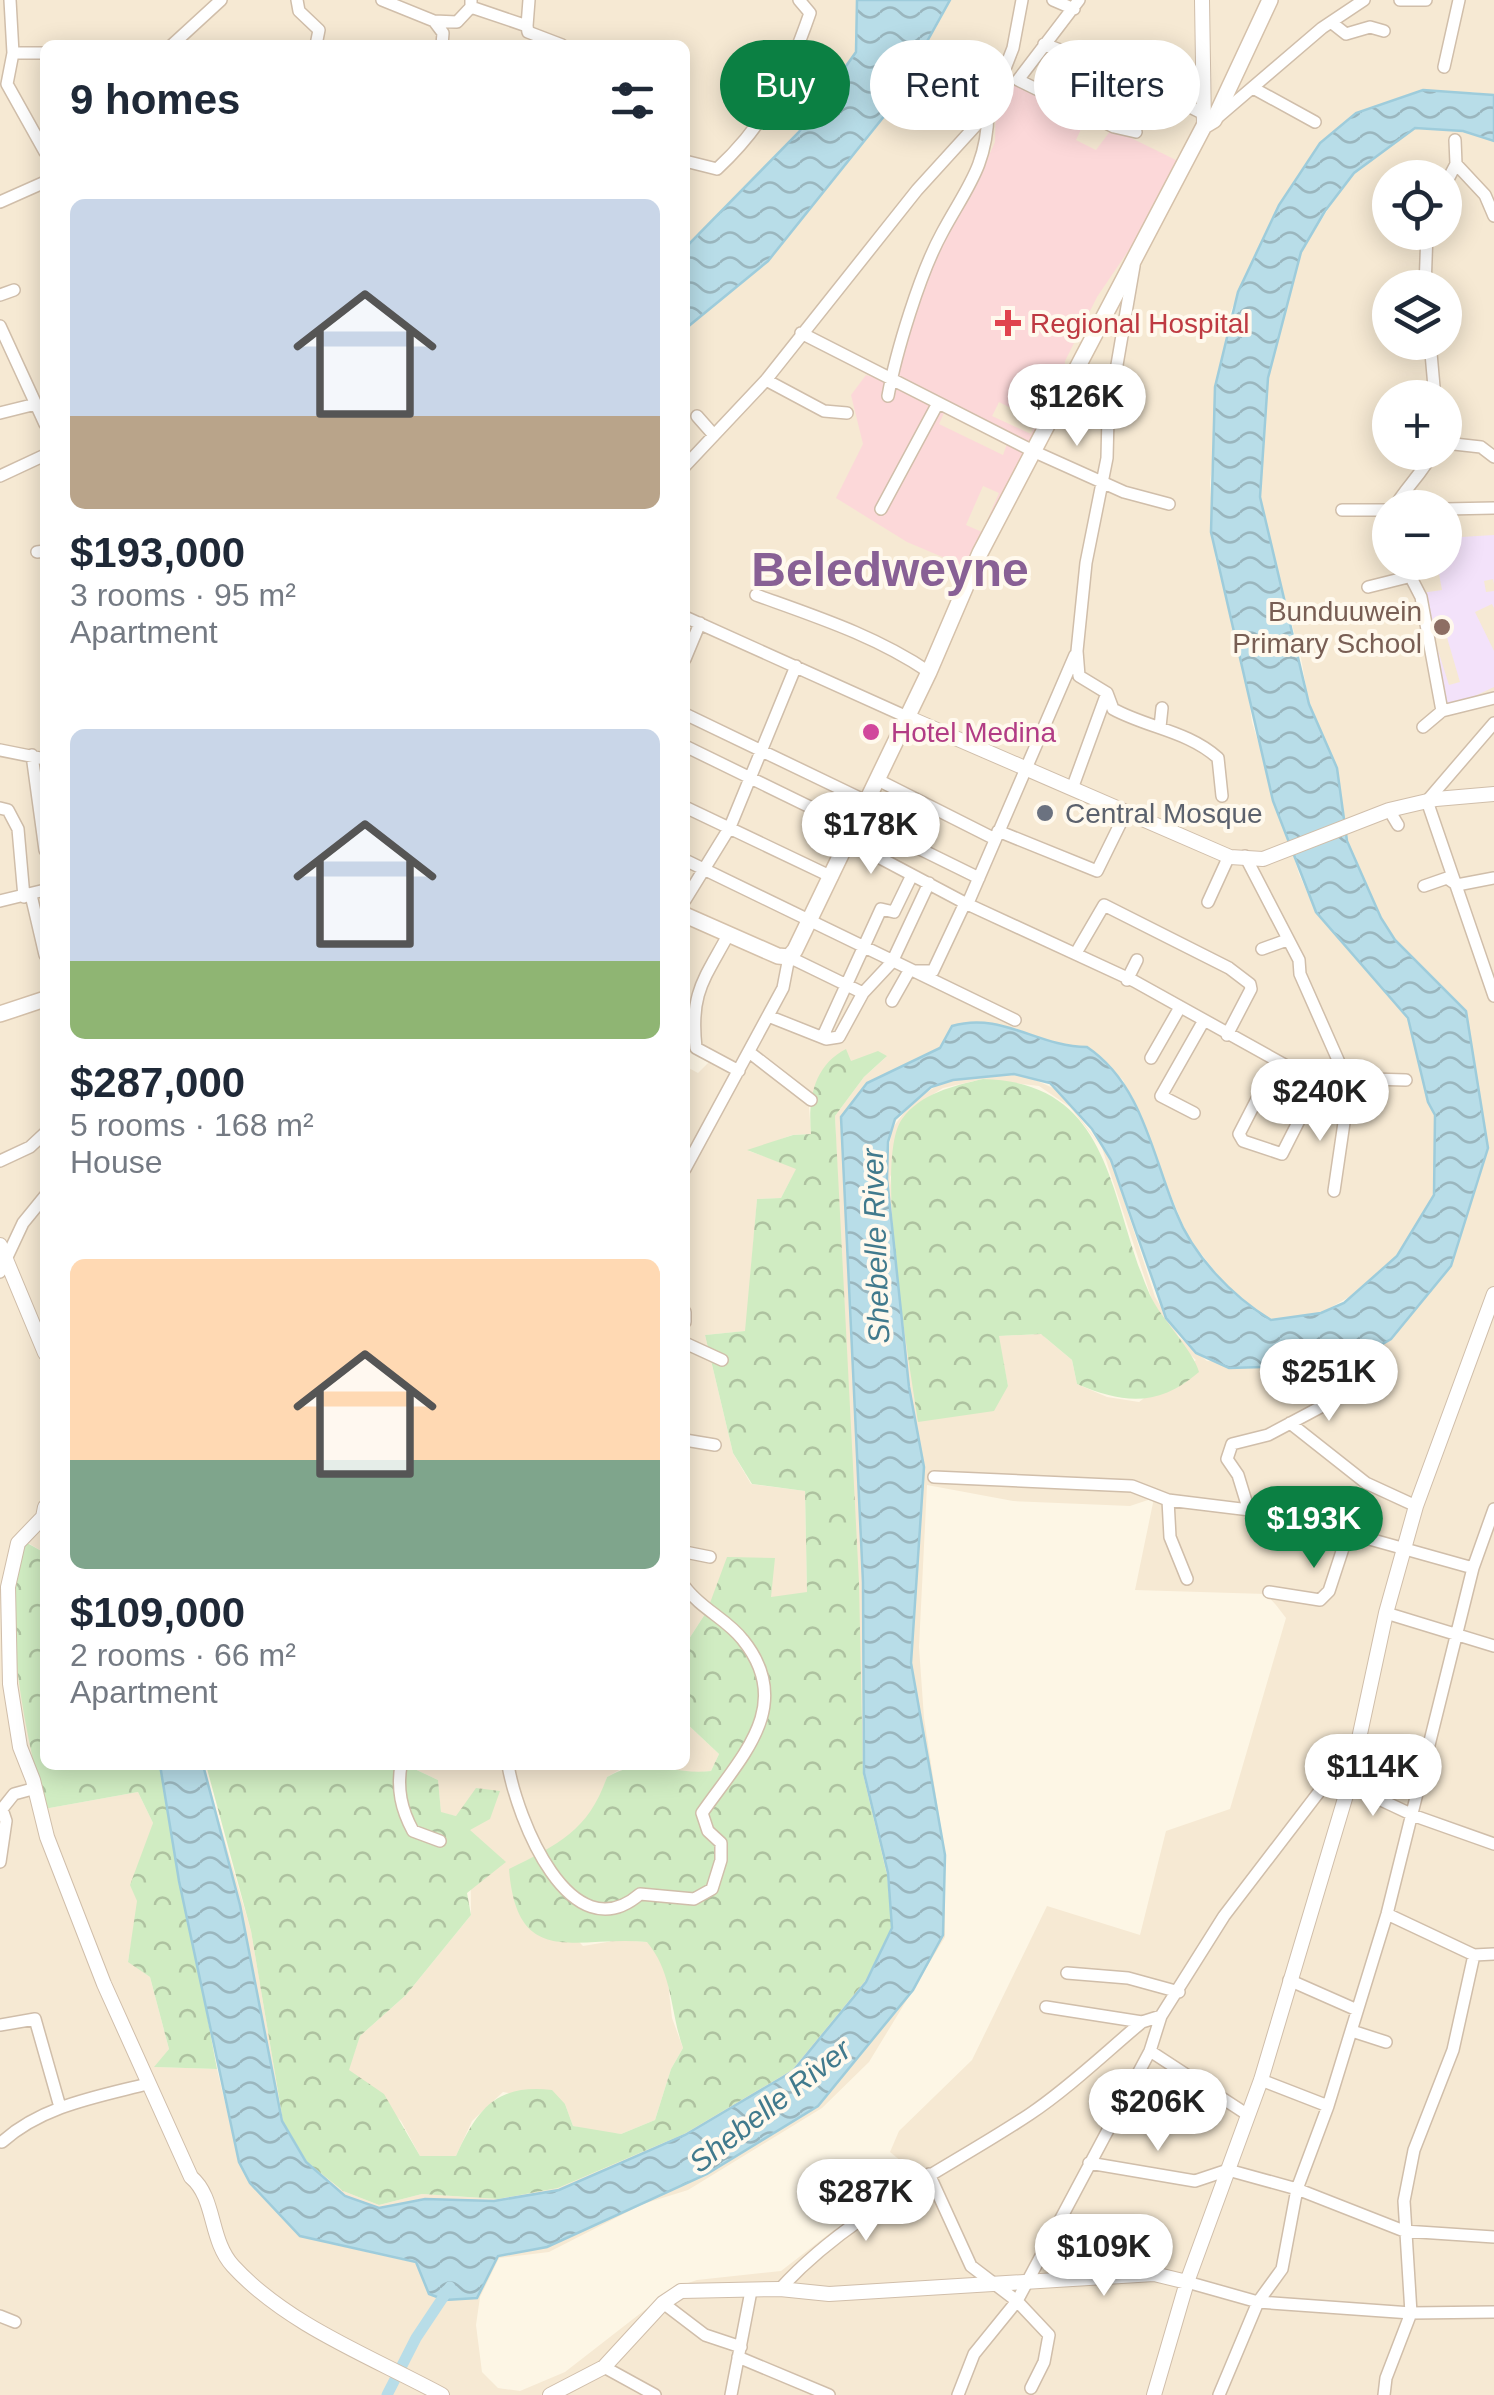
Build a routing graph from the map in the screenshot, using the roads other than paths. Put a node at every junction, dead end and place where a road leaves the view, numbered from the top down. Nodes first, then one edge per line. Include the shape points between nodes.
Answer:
1 (10, 0) edge
2 (221, 0) edge
3 (297, 0) edge
4 (382, 0) edge
5 (419, 0) edge
6 (529, 0) edge
7 (798, 0) edge
8 (1022, 0) edge
9 (1053, 0) edge
10 (1202, 0) edge
11 (1270, 0) edge
12 (1364, 0) edge
13 (1400, 0) edge
14 (1426, 0) edge
15 (1459, 0) edge
16 (471, 4) edge
17 (1076, 4) edge
18 (412, 13) junction
19 (434, 21) junction
20 (1332, 23) junction
21 (1384, 31) dead end
22 (526, 34) edge
23 (177, 40) edge
24 (317, 40) edge
25 (442, 40) edge
26 (1047, 40) edge
27 (1014, 43) edge
28 (40, 53) edge
29 (13, 54) junction
30 (1034, 58) edge
31 (1444, 67) dead end
32 (4, 71) edge
33 (1034, 88) edge
34 (1253, 88) junction
35 (1200, 116) edge
36 (1207, 120) junction
37 (1315, 122) dead end
38 (973, 130) edge
39 (988, 130) edge
40 (1127, 130) edge
41 (1136, 132) dead end
42 (1454, 140) dead end
43 (40, 144) edge
44 (1456, 160) edge
45 (690, 163) edge
46 (1462, 171) edge
47 (40, 184) edge
48 (1, 199) edge
49 (1494, 216) edge
50 (1134, 258) junction
51 (14, 290) dead end
52 (0, 294) edge
53 (1, 332) edge
54 (801, 332) junction
55 (766, 380) junction
56 (891, 382) junction
57 (888, 396) dead end
58 (938, 402) junction
59 (36, 404) junction
60 (847, 412) dead end
61 (0, 413) edge
62 (40, 413) edge
63 (697, 416) dead end
64 (712, 433) junction
65 (1462, 445) edge
66 (1035, 452) junction
67 (1494, 457) edge
68 (40, 458) edge
69 (690, 460) edge
70 (1424, 470) edge
71 (0, 476) edge
72 (1101, 483) junction
73 (1404, 490) edge
74 (1169, 504) dead end
75 (1494, 508) edge
76 (881, 509) dead end
77 (1372, 509) edge
78 (1462, 509) edge
79 (1342, 510) dead end
80 (1395, 580) edge
81 (1410, 580) edge
82 (1368, 588) dead end
83 (756, 595) dead end
84 (690, 619) edge
85 (700, 623) junction
86 (690, 647) edge
87 (1077, 651) junction
88 (796, 666) junction
89 (929, 672) junction
90 (1107, 692) junction
91 (1494, 698) edge
92 (1162, 708) dead end
93 (1442, 710) junction
94 (690, 717) edge
95 (907, 717) junction
96 (1494, 723) edge
97 (1160, 727) junction
98 (1423, 727) dead end
99 (690, 748) edge
100 (0, 750) edge
101 (761, 753) junction
102 (38, 757) edge
103 (1027, 769) junction
104 (750, 778) junction
105 (878, 780) junction
106 (1073, 786) junction
107 (40, 792) edge
108 (1494, 794) edge
109 (1222, 796) dead end
110 (1427, 801) junction
111 (868, 802) junction
112 (1397, 804) junction
113 (0, 808) edge
114 (690, 808) edge
115 (1126, 812) junction
116 (1398, 825) dead end
117 (40, 826) edge
118 (730, 828) junction
119 (18, 829) junction
120 (854, 830) junction
121 (995, 834) junction
122 (1237, 856) junction
123 (690, 862) edge
124 (707, 869) junction
125 (912, 875) junction
126 (832, 877) junction
127 (979, 878) junction
128 (1494, 878) edge
129 (929, 883) junction
130 (1457, 885) junction
131 (1424, 886) dead end
132 (40, 892) edge
133 (690, 893) edge
134 (28, 896) junction
135 (0, 901) edge
136 (1208, 902) dead end
137 (966, 903) junction
138 (690, 918) edge
139 (809, 920) junction
140 (726, 937) junction
141 (40, 938) edge
142 (1287, 940) junction
143 (863, 948) junction
144 (1262, 948) dead end
145 (1494, 950) edge
146 (1479, 951) junction
147 (1076, 953) junction
148 (789, 957) junction
149 (1137, 960) dead end
150 (892, 962) junction
151 (909, 971) junction
152 (1128, 980) junction
153 (845, 987) junction
154 (863, 993) junction
155 (1494, 996) edge
156 (40, 1000) edge
157 (892, 1001) dead end
158 (1178, 1009) junction
159 (0, 1014) edge
160 (768, 1016) junction
161 (1015, 1020) dead end
162 (1203, 1022) junction
163 (1227, 1035) junction
164 (823, 1036) junction
165 (749, 1052) junction
166 (1150, 1058) dead end
167 (1276, 1062) junction
168 (738, 1071) junction
169 (1406, 1080) dead end
170 (1318, 1083) junction
171 (1346, 1099) junction
172 (811, 1100) dead end
173 (1194, 1113) dead end
174 (40, 1138) edge
175 (690, 1160) edge
176 (0, 1161) edge
177 (1334, 1191) dead end
178 (40, 1202) edge
179 (0, 1245) edge
180 (4, 1267) edge
181 (1494, 1294) edge
182 (40, 1338) edge
183 (690, 1346) edge
184 (722, 1360) dead end
185 (1350, 1392) dead end
186 (1290, 1423) junction
187 (690, 1441) edge
188 (716, 1445) dead end
189 (934, 1477) dead end
190 (1168, 1500) junction
191 (1416, 1506) junction
192 (1494, 1508) edge
193 (1248, 1510) junction
194 (40, 1520) edge
195 (1348, 1533) junction
196 (1405, 1550) junction
197 (690, 1553) edge
198 (710, 1557) dead end
199 (1472, 1568) junction
200 (1187, 1579) dead end
201 (1269, 1592) dead end
202 (690, 1594) edge
203 (1386, 1613) junction
204 (1458, 1634) junction
205 (1494, 1646) edge
206 (1362, 1735) junction
207 (401, 1770) edge
208 (510, 1770) edge
209 (1348, 1784) junction
210 (36, 1788) junction
211 (1415, 1816) junction
212 (440, 1841) dead end
213 (1494, 1844) edge
214 (0, 1862) edge
215 (1388, 1914) junction
216 (1494, 1954) edge
217 (1474, 1955) junction
218 (1067, 1973) dead end
219 (1289, 1980) junction
220 (1178, 1992) junction
221 (1046, 2007) dead end
222 (1357, 2010) junction
223 (1161, 2016) junction
224 (1142, 2022) junction
225 (0, 2025) edge
226 (1352, 2031) junction
227 (1386, 2042) dead end
228 (1150, 2051) junction
229 (1260, 2080) junction
230 (147, 2084) junction
231 (1328, 2106) junction
232 (60, 2107) junction
233 (1248, 2115) junction
234 (1, 2145) edge
235 (1089, 2164) junction
236 (1228, 2170) junction
237 (929, 2174) junction
238 (1296, 2188) junction
239 (1404, 2230) junction
240 (1492, 2235) edge
241 (1024, 2282) junction
242 (1187, 2282) junction
243 (996, 2285) junction
244 (780, 2289) junction
245 (750, 2291) junction
246 (1017, 2301) junction
247 (1258, 2302) junction
248 (664, 2303) junction
249 (1494, 2312) edge
250 (1411, 2313) junction
251 (0, 2316) edge
252 (14, 2322) dead end
253 (740, 2352) junction
254 (604, 2367) junction
255 (1030, 2388) dead end
256 (442, 2395) edge
257 (550, 2395) edge
258 (654, 2395) edge
259 (731, 2395) edge
260 (828, 2395) edge
261 (958, 2395) edge
262 (1154, 2395) edge
263 (1220, 2395) edge
264 (1384, 2395) edge

1 - 29 street
2 - 23 street
3 - 24 street via 319,30
4 - 18 street
5 - 18 street
6 - 22 street
7 - 45 street via 810,13 786,83 717,169
8 - 27 street
9 - 17 street
10 - 36 street
11 - 36 main road
12 - 20 street
13 - 14 street
15 - 31 street
16 - 19 street via 457,22
16 - 22 street
17 - 26 street
18 - 19 street
19 - 25 street
20 - 21 street via 1346,34 1370,27
20 - 34 street
28 - 29 street
29 - 32 street
30 - 33 street via 1018,80
32 - 43 street via 18,111
34 - 36 street
34 - 37 street
35 - 36 street
36 - 50 main road
38 - 54 street
39 - 56 street via 967,197 941,234
40 - 41 street
42 - 44 street
46 - 49 street
47 - 48 street
50 - 66 main road
50 - 72 street via 1124,378
51 - 52 street
53 - 59 street
54 - 55 street
54 - 56 street
55 - 60 street via 824,411
55 - 64 street
56 - 57 street
56 - 58 street
58 - 66 street
58 - 76 street
59 - 61 street
59 - 62 street
63 - 64 street
64 - 69 street
65 - 67 street
66 - 72 street
66 - 89 main road via 973,568
68 - 71 street
70 - 73 street
72 - 74 street
72 - 87 street
75 - 78 street
77 - 79 street
80 - 82 street
81 - 93 street via 1421,597
83 - 89 street via 866,636
84 - 85 street
85 - 86 street
85 - 88 street
87 - 90 street via 1079,676
87 - 103 street
88 - 95 street
88 - 101 street
89 - 95 main road
90 - 97 street via 1113,709
90 - 106 street
91 - 93 street
92 - 97 street
93 - 98 street
94 - 101 street
95 - 103 street
95 - 105 main road
96 - 110 street
97 - 109 street via 1202,743 1218,758
99 - 104 street
100 - 102 street
101 - 104 street
101 - 111 street
102 - 107 street
103 - 106 street
103 - 121 street
104 - 118 street
104 - 120 street
105 - 111 main road
105 - 121 street
106 - 115 street
108 - 110 street
110 - 112 street
110 - 130 street
111 - 120 main road
112 - 116 street
112 - 122 street via 1279,854
113 - 119 street
114 - 118 street
115 - 121 street via 1097,871
115 - 122 street
117 - 119 street
118 - 124 street
118 - 126 street
119 - 134 street
120 - 125 street
120 - 126 main road
120 - 127 street
121 - 127 street
122 - 136 street
122 - 142 street
123 - 124 street
124 - 133 street
124 - 139 street
125 - 129 street
125 - 143 street via 894,912 881,909
126 - 139 main road
127 - 137 street
128 - 130 street
129 - 137 street
129 - 150 street
130 - 131 street via 1447,878
130 - 146 street
132 - 134 street
134 - 135 street
134 - 141 street
137 - 147 street
137 - 151 street via 933,971
138 - 140 main road
139 - 143 street
139 - 148 main road
140 - 148 main road
140 - 168 street via 701,977 694,1027 696,1048
142 - 144 street
142 - 171 street via 1342,1069
143 - 150 street
143 - 153 street
145 - 146 street
146 - 155 street
147 - 152 street
147 - 163 street via 1104,905 1228,968 1251,989
148 - 153 street
148 - 160 street via 784,988
149 - 152 street
150 - 151 street
150 - 154 street
151 - 157 street
151 - 161 street
152 - 158 street
153 - 154 street
153 - 164 street
154 - 164 street via 839,1037
156 - 159 main road
158 - 162 street
158 - 166 street
160 - 164 street
160 - 165 street
162 - 163 street
162 - 173 street via 1161,1096
163 - 167 street
165 - 168 street
165 - 172 street
167 - 170 street
167 - 170 street via 1238,1134 1244,1140 1282,1154
168 - 175 street
169 - 171 street via 1371,1079
170 - 171 street
171 - 177 street
174 - 176 street
178 - 180 street
179 - 180 street
180 - 182 street
181 - 191 street
183 - 184 street
185 - 186 street
186 - 191 street via 1366,1483
186 - 193 street via 1232,1444 1227,1459
187 - 188 street
189 - 190 street via 1132,1486
190 - 193 street
190 - 200 street via 1170,1537
191 - 196 street
192 - 199 street
193 - 195 street via 1314,1518
194 - 210 street via 18,1543 8,1587 10,1684 20,1747
195 - 196 street
195 - 201 street via 1320,1600
196 - 199 street
196 - 203 street
197 - 198 street
199 - 204 street
202 - 208 street via 741,1636 760,1672 764,1701 764,1724 702,1813 708,1832 721,1843 712,1888 694,1899 640,1894 609,1912 587,1907 543,1864
203 - 204 street
203 - 206 street
204 - 205 street
204 - 211 street
206 - 209 street
206 - 220 street via 1224,1916
207 - 212 street via 399,1794 412,1830
209 - 211 street
209 - 219 street
210 - 214 street via 14,1794 2,1809
210 - 230 street via 46,1837
211 - 213 street
211 - 215 street
215 - 217 street
215 - 222 street
216 - 217 street
217 - 239 street via 1453,2050 1414,2150
218 - 220 street via 1128,1978
219 - 222 street
219 - 229 street
220 - 223 street
221 - 224 street
222 - 226 street
223 - 224 street
223 - 228 street
224 - 237 street via 1032,2113
225 - 232 street via 35,2019
226 - 227 street
226 - 231 street
228 - 233 street
228 - 235 street
229 - 231 street
229 - 233 street
230 - 232 street
230 - 256 street via 201,2186 217,2246 234,2267 274,2302
231 - 238 street
232 - 234 street via 26,2122
233 - 236 street
235 - 236 street via 1195,2181
235 - 241 street
236 - 238 street
236 - 242 street
237 - 243 street via 966,2259
237 - 244 street via 808,2258
238 - 239 street
238 - 247 street via 1282,2269
239 - 240 street
239 - 250 street
241 - 242 street via 1154,2274
241 - 243 street
241 - 246 street
242 - 247 street
242 - 262 street
243 - 244 street via 829,2294
243 - 246 street
244 - 245 street
245 - 248 street via 681,2291
245 - 253 street
246 - 255 street via 1049,2335
246 - 261 street via 974,2354
247 - 250 street
247 - 263 street
248 - 253 street
248 - 254 street
249 - 250 street
250 - 264 street
251 - 252 street
253 - 259 street
253 - 260 street
254 - 257 street
254 - 258 street

